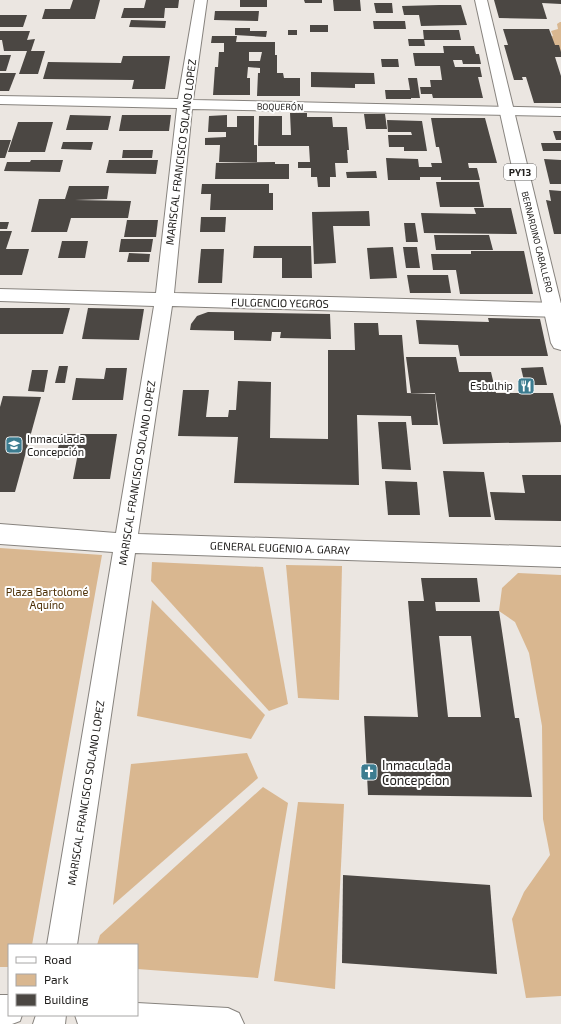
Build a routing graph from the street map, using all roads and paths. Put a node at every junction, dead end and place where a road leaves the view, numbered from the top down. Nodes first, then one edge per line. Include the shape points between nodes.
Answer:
1 (201, 0) edge
2 (481, 0) edge
3 (0, 100) edge
4 (185, 105) junction
5 (506, 111) junction
6 (561, 112) edge
7 (0, 295) edge
8 (164, 300) junction
9 (557, 310) edge
10 (561, 343) edge
11 (0, 534) edge
12 (126, 543) junction
13 (561, 557) edge
14 (62, 944) edge
15 (105, 1016) edge
16 (228, 1024) edge

1 - 4 main road, MARISCAL FRANCISCO SOLANO LOPEZ
2 - 5 main road, BERNARDINO CABALLERO / PY13
3 - 4 main road, BOQUERÓN
4 - 5 main road, BOQUERÓN
4 - 8 main road, MARISCAL FRANCISCO SOLANO LOPEZ
5 - 6 main road, BOQUERÓN
5 - 9 main road, BERNARDINO CABALLERO / PY13
7 - 8 main road, FULGENCIO YEGROS
8 - 9 main road, FULGENCIO YEGROS
8 - 12 main road, MARISCAL FRANCISCO SOLANO LOPEZ
9 - 10 main road, BERNARDINO CABALLERO / PY13
11 - 12 main road, GENERAL EUGENIO A. GARAY
12 - 13 main road, GENERAL EUGENIO A. GARAY
12 - 14 main road, MARISCAL FRANCISCO SOLANO LOPEZ
15 - 16 main road

